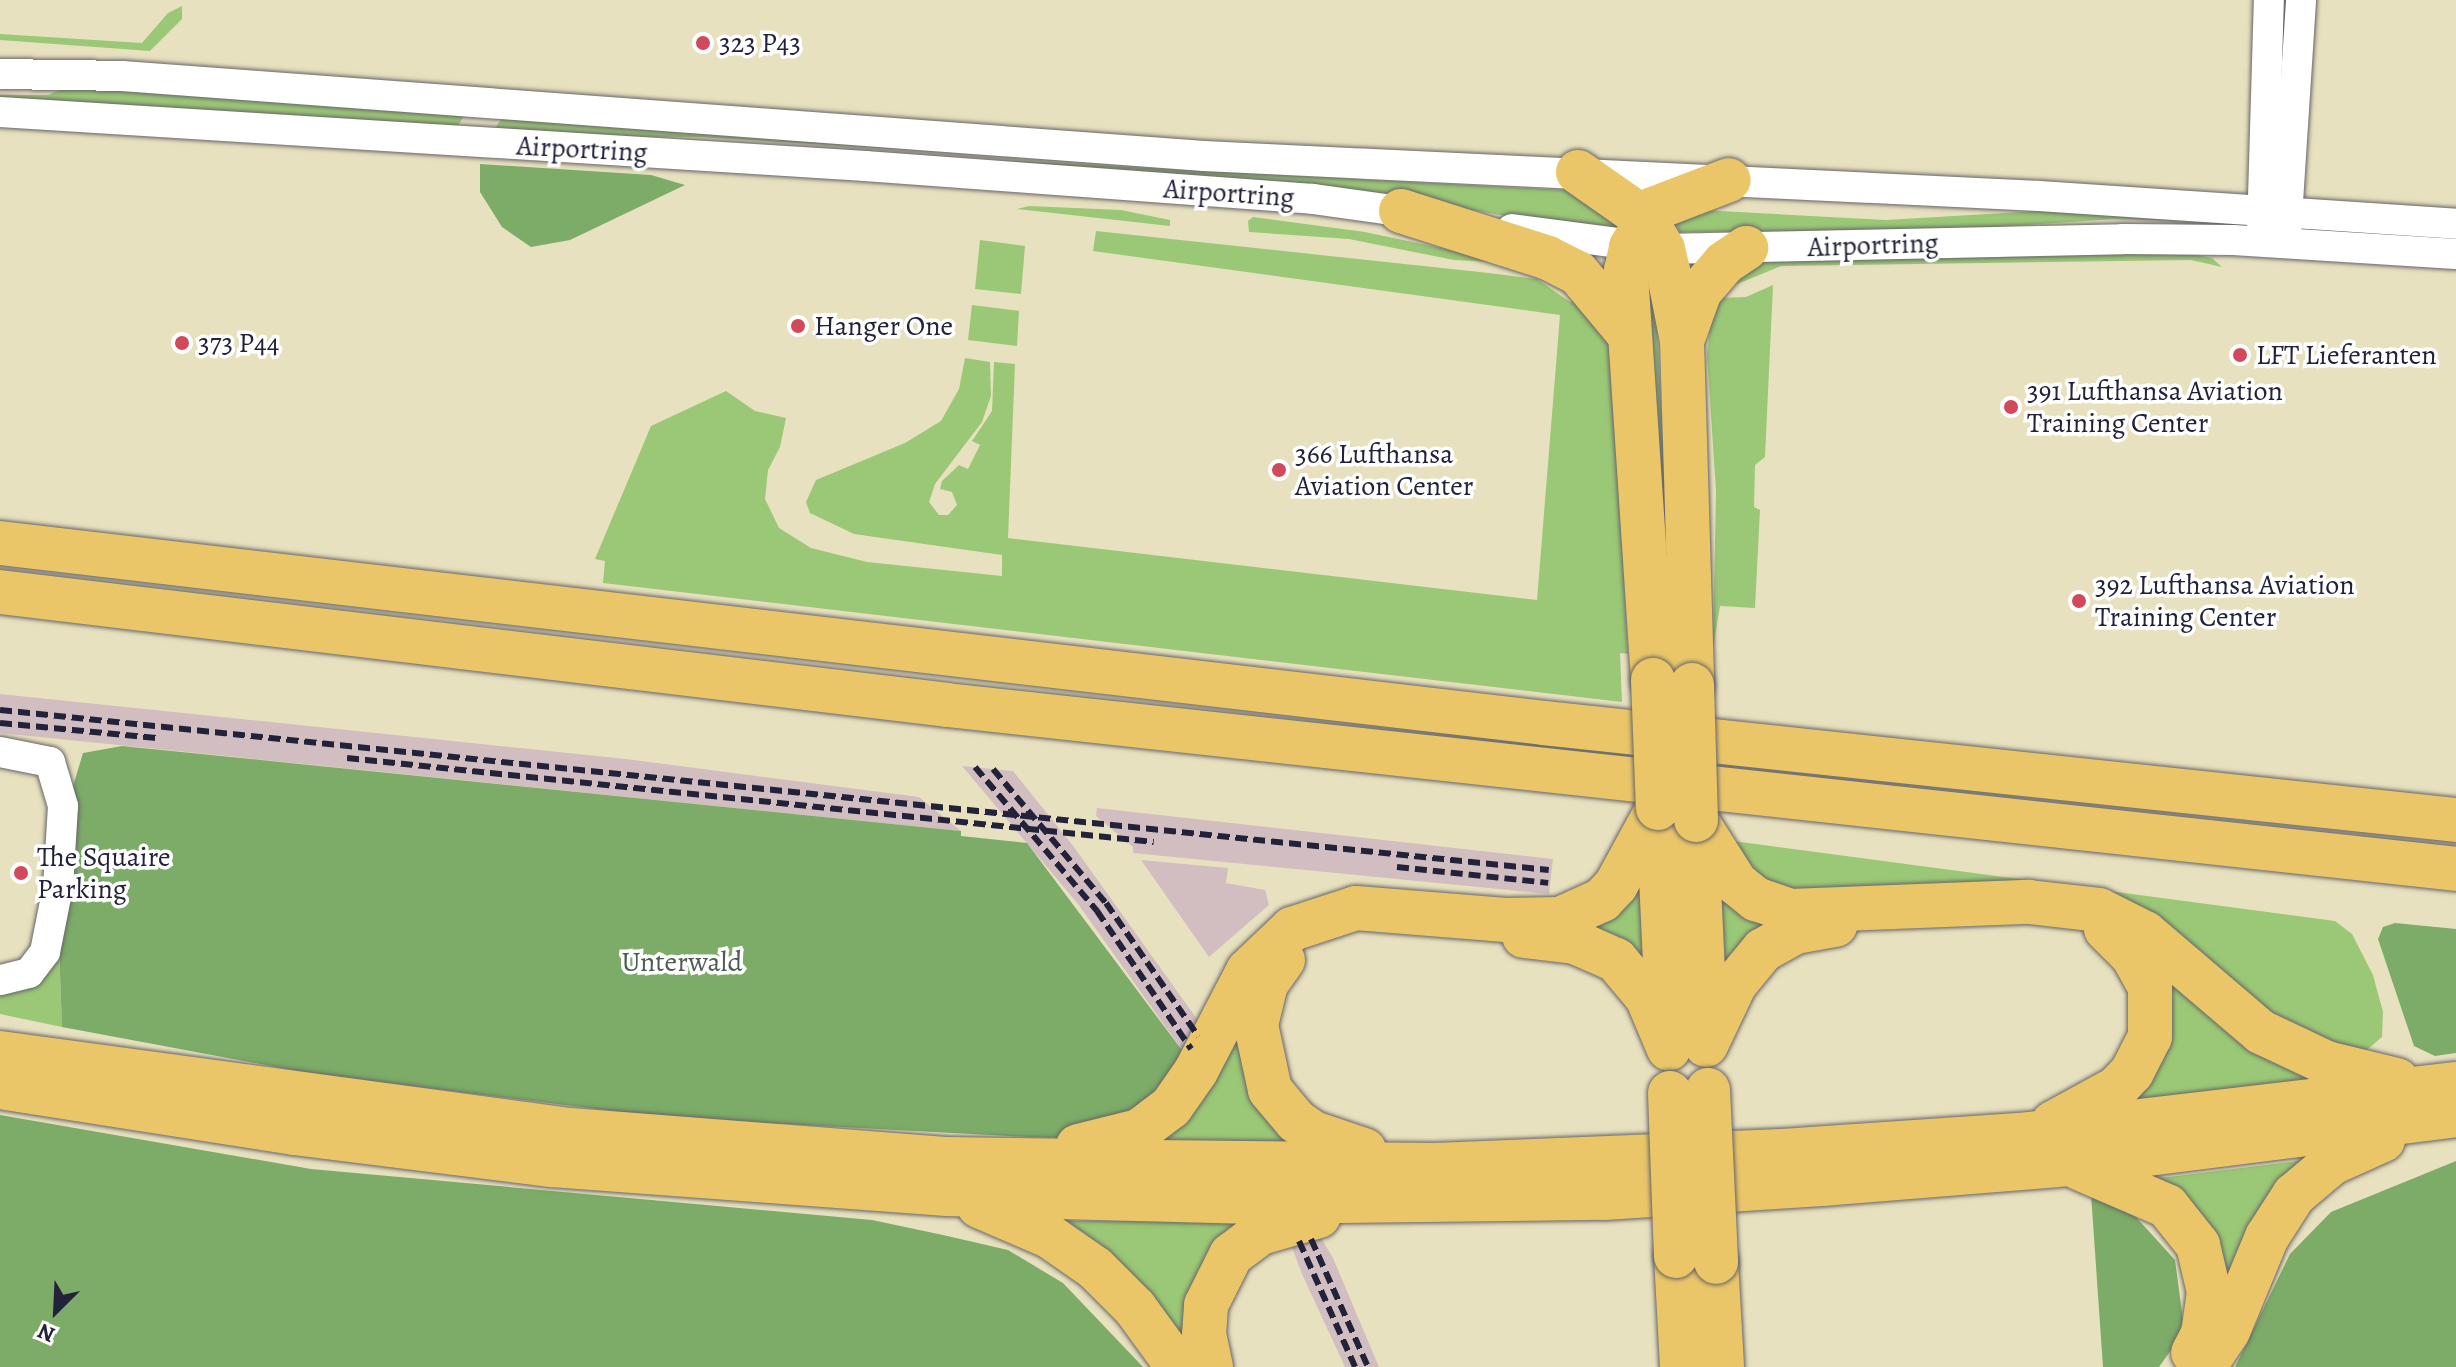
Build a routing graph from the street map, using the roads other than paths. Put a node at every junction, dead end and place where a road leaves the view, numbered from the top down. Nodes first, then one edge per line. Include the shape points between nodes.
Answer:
1 (2269, 0) edge
2 (2301, 0) edge
3 (0, 74) edge
4 (0, 112) edge
5 (2263, 168) junction
6 (1578, 172) junction
7 (1729, 180) junction
8 (2217, 209) junction
9 (1401, 211) junction
10 (2456, 224) edge
11 (2274, 227) junction
12 (1646, 238) junction
13 (1746, 248) junction
14 (2456, 254) edge
15 (1628, 333) junction
16 (1682, 341) junction
17 (0, 543) edge
18 (0, 592) edge
19 (1672, 682) junction
20 (0, 752) edge
21 (2456, 820) edge
22 (1677, 841) junction
23 (2456, 869) edge
24 (0, 980) edge
25 (0, 1035) edge
26 (1688, 1047) junction
27 (0, 1053) edge
28 (97, 1069) junction
29 (0, 1087) edge
30 (2445, 1101) edge
31 (2029, 1134) junction
32 (2069, 1164) junction
33 (1435, 1165) junction
34 (946, 1177) junction
35 (1364, 1203) junction
36 (1696, 1259) junction
37 (1678, 1322) junction
38 (1726, 1354) edge
39 (1178, 1367) edge
40 (1211, 1367) edge
41 (1659, 1367) edge
42 (1682, 1367) edge
43 (2182, 1367) edge
44 (2204, 1367) edge

1 - 5 street
2 - 11 street
3 - 6 street, Airportring via 122,76 1204,156
4 - 9 street, Airportring via 865,166 1313,199
5 - 8 street
5 - 11 street
6 - 7 street, Airportring
6 - 12 highway
7 - 8 street, Airportring
7 - 12 highway via 1664,202
8 - 11 street, Airportring
9 - 12 street, Airportring
9 - 15 highway via 1548,258 1578,273
10 - 11 street, Airportring
11 - 13 street, Airportring via 2123,239
11 - 14 street, Airportring
12 - 13 street, Airportring
12 - 15 highway
12 - 16 highway
13 - 16 highway via 1724,263 1700,291
15 - 19 highway
16 - 19 highway
17 - 21 highway via 1544,723
18 - 23 highway via 947,705
19 - 22 highway, bridge
20 - 24 street via 50,762 63,806 58,887 45,952 29,973
22 - 26 highway
22 - 30 highway via 1756,899 1790,911 2029,902 2099,910 2145,933 2236,1014 2281,1043
22 - 34 highway via 1602,900 1560,919 1356,908 1311,920 1259,956 1184,1091 1155,1120 1094,1144
25 - 28 highway
26 - 31 highway via 1747,966 1795,932 1825,925 2018,916 2082,920 2113,933 2143,971 2152,1004 2150,1037 2117,1088
26 - 33 highway via 1628,970 1586,946 1377,921 1344,924 1315,936 1280,963 1259,1006 1256,1044 1270,1090 1296,1121 1326,1141
26 - 36 highway, bridge
27 - 28 highway
28 - 34 highway
29 - 34 highway via 250,1127 552,1165
30 - 31 highway
30 - 32 highway
30 - 44 highway via 2332,1163 2294,1195 2267,1237 2228,1331
31 - 33 highway via 1618,1160
32 - 35 highway via 1604,1198
32 - 43 highway via 2152,1196 2186,1225 2198,1245 2207,1268 2207,1312 2203,1334
33 - 34 highway
34 - 35 highway
34 - 39 highway via 1085,1260 1135,1308
35 - 40 highway via 1260,1233 1231,1255 1206,1305 1204,1335
36 - 37 highway
36 - 38 highway
37 - 41 highway
37 - 42 highway

